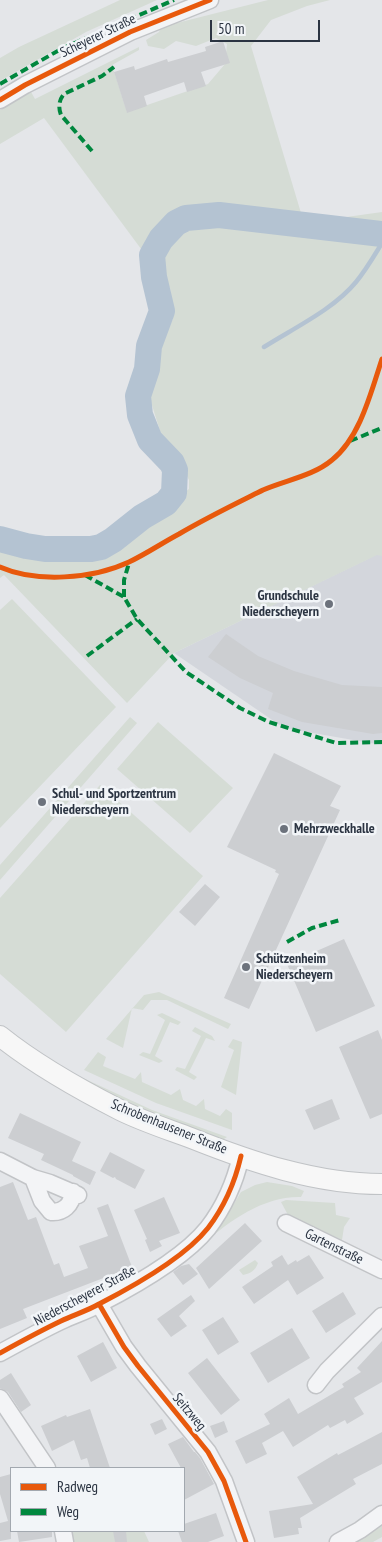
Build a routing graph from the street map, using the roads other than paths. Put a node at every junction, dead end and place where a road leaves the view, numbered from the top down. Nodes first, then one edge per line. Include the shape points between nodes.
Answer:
1 (210, 0) edge
2 (0, 100) edge
3 (0, 1036) edge
4 (241, 1156) junction
5 (0, 1161) edge
6 (33, 1178) junction
7 (382, 1184) edge
8 (286, 1223) dead end
9 (382, 1270) edge
10 (99, 1304) junction
11 (382, 1316) edge
12 (0, 1353) edge
13 (316, 1385) dead end
14 (0, 1398) edge
15 (46, 1467) edge
16 (382, 1514) edge
17 (246, 1542) edge
18 (338, 1542) edge

1 - 2 street, Scheyerer Straße via 130,32
3 - 4 main road, Schrobenhausener Straße via 14,1048 121,1110
4 - 7 main road, Schrobenhausener Straße via 307,1175 343,1182
4 - 10 street, Niederscheyerer Straße via 228,1195 200,1237 179,1255
5 - 6 street
6 - 6 street via 50,1182 76,1193 67,1207 51,1212 42,1201
8 - 9 street, Gartenstraße
10 - 12 street, Niederscheyerer Straße
10 - 17 street, Seitzweg via 124,1347 208,1452 224,1481
11 - 13 street
14 - 15 street
16 - 18 street

